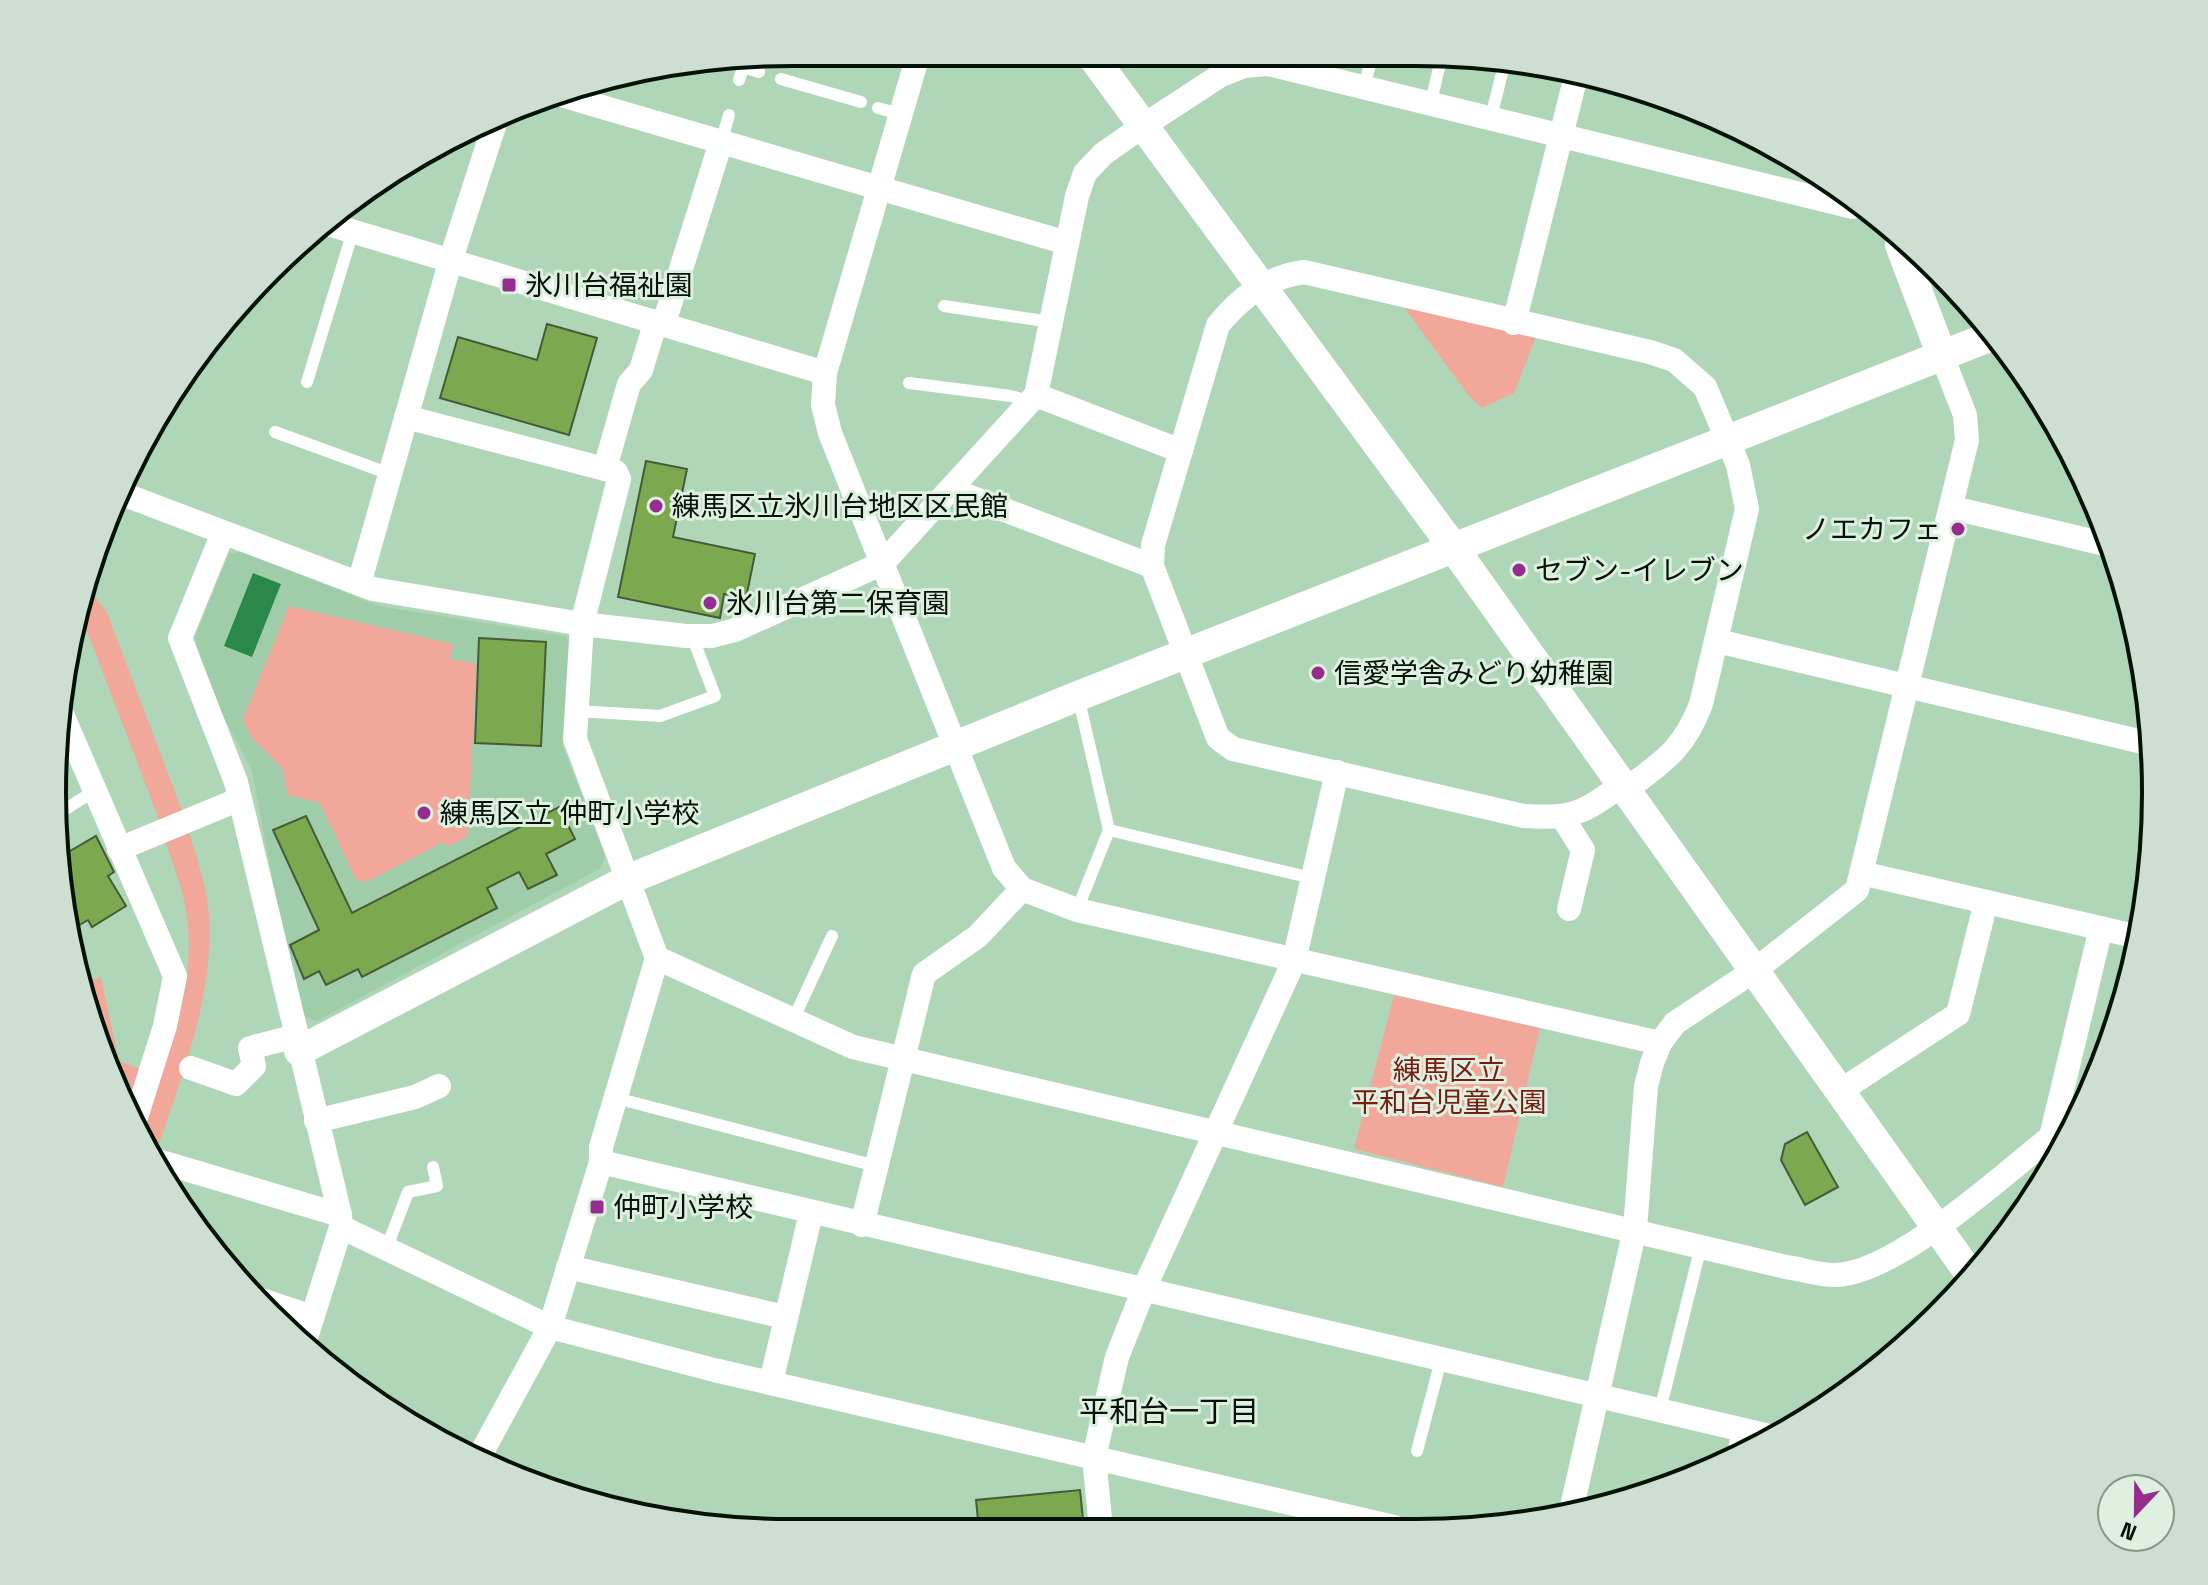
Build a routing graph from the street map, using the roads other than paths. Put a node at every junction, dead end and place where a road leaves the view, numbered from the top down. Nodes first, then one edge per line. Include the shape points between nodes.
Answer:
1 (912, 66) edge
2 (1099, 66) edge
3 (1233, 66) edge
4 (1312, 66) edge
5 (1370, 66) edge
6 (1439, 67) edge
7 (743, 69) edge
8 (1502, 71) edge
9 (759, 72) dead end
10 (781, 79) dead end
11 (1574, 84) edge
12 (1364, 88) junction
13 (577, 100) edge
14 (861, 102) dead end
15 (1431, 102) junction
16 (729, 115) dead end
17 (1491, 117) junction
18 (1143, 126) junction
19 (492, 131) edge
20 (1562, 134) junction
21 (721, 142) junction
22 (879, 189) junction
23 (1841, 204) edge
24 (339, 224) edge
25 (339, 225) edge
26 (1067, 243) junction
27 (1904, 254) edge
28 (451, 259) junction
29 (1261, 286) junction
30 (944, 306) dead end
31 (660, 322) junction
32 (1051, 322) junction
33 (1514, 323) junction
34 (1983, 339) edge
35 (1942, 356) junction
36 (825, 373) junction
37 (307, 382) dead end
38 (909, 383) dead end
39 (1033, 398) junction
40 (406, 417) junction
41 (275, 432) dead end
42 (1726, 439) junction
43 (1181, 451) junction
44 (605, 468) junction
45 (390, 474) junction
46 (952, 490) junction
47 (129, 497) edge
48 (1953, 508) junction
49 (223, 533) junction
50 (2097, 542) edge
51 (1453, 547) junction
52 (883, 563) junction
53 (1152, 566) junction
54 (359, 584) junction
55 (582, 624) junction
56 (692, 636) junction
57 (1717, 641) junction
58 (1187, 654) junction
59 (1908, 687) junction
60 (1078, 696) junction
61 (577, 711) junction
62 (69, 732) edge
63 (2140, 741) edge
64 (954, 746) junction
65 (1337, 772) junction
66 (1625, 787) junction
67 (94, 791) junction
68 (240, 799) junction
69 (67, 808) edge
70 (1563, 818) junction
71 (1109, 830) junction
72 (119, 849) junction
73 (1861, 873) junction
74 (1312, 878) junction
75 (627, 880) junction
76 (1022, 889) junction
77 (1986, 902) junction
78 (1569, 909) dead end
79 (1077, 910) junction
80 (2101, 928) junction
81 (2128, 934) edge
82 (832, 936) dead end
83 (657, 958) junction
84 (1294, 961) junction
85 (1755, 970) junction
86 (793, 1020) junction
87 (1660, 1043) junction
88 (298, 1044) junction
89 (901, 1058) junction
90 (191, 1068) dead end
91 (439, 1086) dead end
92 (1840, 1091) junction
93 (616, 1098) junction
94 (139, 1109) edge
95 (316, 1121) junction
96 (2062, 1124) edge
97 (1217, 1133) junction
98 (2052, 1143) edge
99 (601, 1162) junction
100 (168, 1164) edge
101 (876, 1166) junction
102 (433, 1167) dead end
103 (811, 1213) junction
104 (340, 1221) junction
105 (862, 1225) junction
106 (1936, 1226) junction
107 (1635, 1229) junction
108 (1701, 1246) junction
109 (387, 1247) junction
110 (568, 1267) junction
111 (1965, 1268) edge
112 (1144, 1289) junction
113 (279, 1306) edge
114 (312, 1317) junction
115 (785, 1317) junction
116 (550, 1327) junction
117 (307, 1333) edge
118 (1441, 1360) junction
119 (771, 1382) junction
120 (1596, 1397) junction
121 (1660, 1410) junction
122 (1738, 1429) junction
123 (1757, 1433) edge
124 (1735, 1445) edge
125 (483, 1450) edge
126 (1417, 1451) dead end
127 (1094, 1457) junction
128 (1573, 1501) edge
129 (1100, 1519) edge
130 (1332, 1519) edge

1 - 22 street via 889,111
2 - 18 street
3 - 18 street
4 - 12 street
5 - 12 lane
6 - 15 lane
7 - 9 lane
8 - 17 lane
10 - 14 lane
11 - 20 street
12 - 15 street
13 - 21 street
15 - 17 street
16 - 21 lane
17 - 20 street
18 - 26 street via 1085,173
18 - 29 street
19 - 28 street
20 - 23 street
20 - 33 street
21 - 22 street
21 - 31 street
22 - 26 street
22 - 36 street
24 - 28 street
25 - 37 lane
26 - 32 street
27 - 35 street
28 - 31 street
28 - 40 street
29 - 33 street via 1281,275 1304,272
29 - 43 street via 1238,301 1218,325
29 - 51 street
30 - 32 lane
31 - 36 street
31 - 44 street via 641,370 629,384
32 - 39 street
33 - 42 street via 1674,360 1705,387
34 - 35 street
35 - 42 street
35 - 48 street via 1965,415 1967,440
36 - 52 street via 825,419
38 - 39 lane
39 - 43 street
39 - 46 street
40 - 44 street
40 - 45 street
41 - 45 lane
42 - 51 street
42 - 57 street via 1738,465 1747,509
43 - 53 street via 1153,545
44 - 55 street via 619,479
45 - 54 street
46 - 52 street
46 - 53 street
47 - 49 street
48 - 50 street
48 - 59 street
49 - 54 street
49 - 68 street via 180,638
51 - 58 street
51 - 66 street
52 - 56 street via 735,630
52 - 64 street
53 - 58 street
54 - 55 street
55 - 56 street
55 - 61 street
56 - 61 lane via 715,696 660,716
57 - 59 street
57 - 66 street via 1690,733 1670,756
58 - 60 street
58 - 65 street via 1218,738 1233,749
59 - 63 street
59 - 73 street
60 - 64 street
60 - 71 lane
61 - 75 street via 578,748
62 - 67 street
64 - 75 street
64 - 76 street via 1004,868
65 - 70 street via 1524,816
65 - 74 street
66 - 70 street
66 - 85 street
67 - 69 lane
67 - 72 street
68 - 72 street
68 - 88 street
70 - 78 street via 1583,850
71 - 74 lane
71 - 79 lane
72 - 94 street via 175,976
73 - 77 street
73 - 85 street via 1857,890
74 - 84 street
75 - 83 street
75 - 88 street
76 - 79 street
76 - 89 street via 978,936 924,974
77 - 80 street
77 - 92 street via 1958,1014
79 - 84 street
80 - 81 street
80 - 96 street
82 - 86 lane
83 - 86 street
83 - 93 street
84 - 87 street
84 - 97 street
85 - 87 street via 1675,1023
85 - 92 street
86 - 89 street via 853,1047
87 - 107 street via 1646,1086
88 - 90 street via 250,1048 254,1066 236,1084
88 - 95 street
89 - 97 street
89 - 101 street
91 - 95 street via 415,1097
92 - 106 street
93 - 99 street
93 - 101 lane
95 - 104 street
97 - 107 street
97 - 112 street
98 - 106 street
99 - 103 street
99 - 110 street
100 - 104 street
101 - 105 street
102 - 109 lane via 437,1186 408,1192
103 - 105 street
103 - 115 street
104 - 109 street
104 - 114 street
105 - 112 street
106 - 108 street via 1878,1265 1835,1275
106 - 111 street
107 - 108 street
107 - 120 street
108 - 121 lane
109 - 116 street
110 - 115 street
110 - 116 street
112 - 118 street
112 - 127 street via 1117,1357
113 - 114 street
114 - 117 street
115 - 119 street
116 - 119 street
116 - 125 street
118 - 120 street
118 - 126 lane
119 - 127 street
120 - 121 street
120 - 128 street
121 - 122 street
122 - 123 street
122 - 124 lane
127 - 129 street
127 - 130 street

